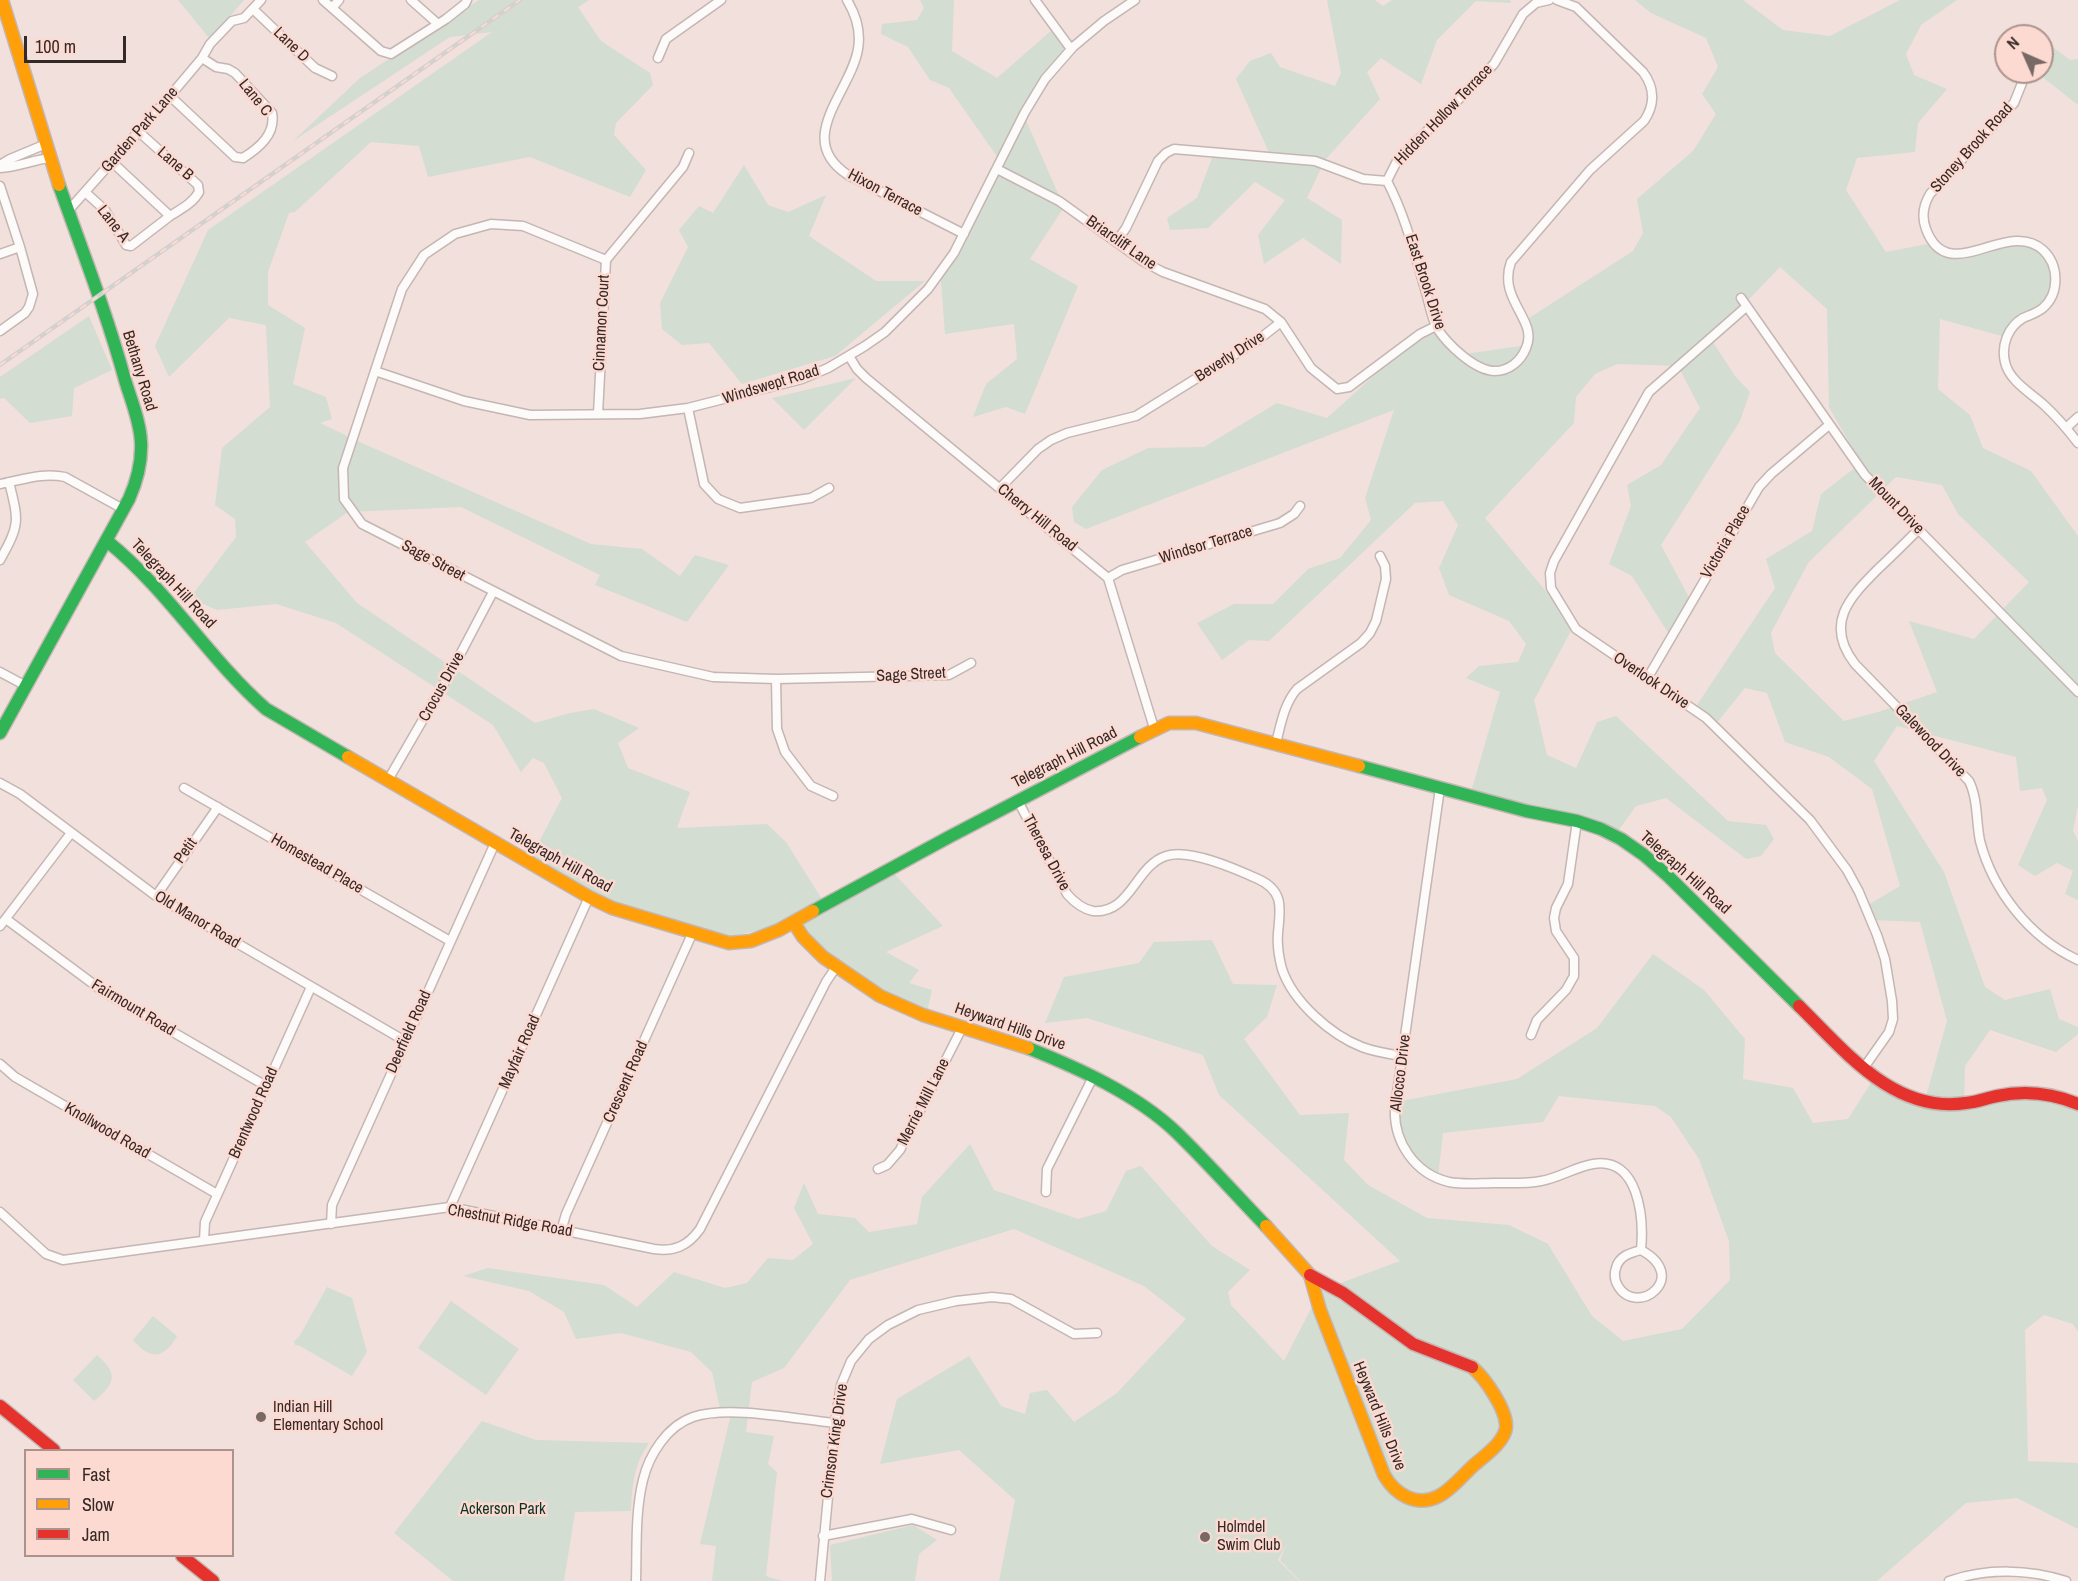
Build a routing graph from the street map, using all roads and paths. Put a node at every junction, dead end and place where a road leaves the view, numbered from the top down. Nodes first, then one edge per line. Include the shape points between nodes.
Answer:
1 (2, 0) edge
2 (261, 0) edge
3 (323, 0) edge
4 (339, 0) edge
5 (411, 0) edge
6 (467, 0) edge
7 (721, 0) edge
8 (847, 0) edge
9 (1035, 0) edge
10 (1135, 0) edge
11 (1549, 0) edge
12 (1557, 0) edge
13 (332, 8) junction
14 (254, 10) junction
15 (438, 24) junction
16 (1071, 49) junction
17 (202, 58) junction
18 (658, 58) dead end
19 (332, 76) dead end
20 (2022, 84) edge
21 (170, 96) junction
22 (139, 132) junction
23 (46, 144) junction
24 (689, 153) dead end
25 (50, 158) junction
26 (112, 162) junction
27 (0, 167) edge
28 (997, 169) junction
29 (1388, 180) junction
30 (0, 186) edge
31 (85, 192) junction
32 (68, 211) junction
33 (170, 216) junction
34 (964, 234) junction
35 (1116, 242) junction
36 (20, 247) junction
37 (0, 254) edge
38 (606, 260) junction
39 (1744, 303) joint
40 (1281, 322) junction
41 (1436, 326) junction
42 (0, 331) edge
43 (849, 356) junction
44 (375, 371) junction
45 (688, 408) junction
46 (598, 414) junction
47 (2078, 417) edge
48 (1829, 425) junction
49 (2066, 429) junction
50 (2078, 443) edge
51 (5, 483) edge
52 (829, 488) dead end
53 (1000, 488) junction
54 (1300, 506) dead end
55 (123, 509) junction
56 (1918, 530) junction
57 (107, 541) junction
58 (1380, 556) dead end
59 (0, 560) edge
60 (1108, 578) junction
61 (493, 592) junction
62 (971, 663) dead end
63 (0, 672) edge
64 (776, 679) junction
65 (1647, 679) junction
66 (26, 686) junction
67 (2078, 692) edge
68 (1154, 728) junction
69 (0, 733) edge
70 (1276, 743) junction
71 (388, 780) junction
72 (0, 783) edge
73 (184, 788) dead end
74 (1440, 788) junction
75 (833, 796) dead end
76 (1018, 801) junction
77 (218, 807) junction
78 (1577, 821) junction
79 (71, 833) junction
80 (495, 843) junction
81 (156, 896) junction
82 (589, 897) junction
83 (794, 922) junction
84 (3, 923) edge
85 (692, 934) junction
86 (450, 941) junction
87 (2078, 960) edge
88 (836, 967) junction
89 (311, 987) junction
90 (962, 1028) junction
91 (1531, 1035) dead end
92 (405, 1041) junction
93 (1402, 1056) junction
94 (0, 1064) edge
95 (1863, 1068) junction
96 (1093, 1077) junction
97 (266, 1086) junction
98 (2078, 1104) edge
99 (878, 1169) dead end
100 (1046, 1192) dead end
101 (217, 1194) junction
102 (450, 1207) junction
103 (0, 1212) edge
104 (331, 1224) junction
105 (561, 1231) junction
106 (204, 1240) junction
107 (1641, 1250) junction
108 (1310, 1275) junction
109 (1097, 1333) dead end
110 (0, 1406) edge
111 (835, 1423) junction
112 (53, 1449) edge
113 (951, 1530) dead end
114 (823, 1536) junction
115 (183, 1557) edge
116 (213, 1581) edge
117 (636, 1581) edge
118 (820, 1581) edge
119 (1949, 1581) edge
120 (2066, 1581) edge

1 - 23 street, Bethany Road
2 - 14 street, Garden Park Lane
3 - 13 street
4 - 13 street
5 - 15 street
6 - 15 street
7 - 18 street via 670,36
8 - 34 street, Hixon Terrace via 857,24 858,50 825,125 830,158 848,175
9 - 16 street
10 - 16 street, Windswept Road
11 - 29 street, Hidden Hollow Terrace via 1536,3 1523,14 1494,64 1397,160
12 - 41 street, East Brook Drive via 1576,8 1643,72 1651,85 1649,114 1590,170 1510,262 1509,292 1529,335 1519,360 1507,369 1485,370 1458,352
13 - 15 street via 387,54
14 - 17 street, Garden Park Lane via 228,25
14 - 19 street, Lane D via 315,68
16 - 28 street, Windswept Road via 1033,98
17 - 21 street, Garden Park Lane
17 - 21 street, Lane C via 216,68 235,73 272,113 272,127 265,141 243,158 235,157
20 - 49 street, Stoney Brook Road via 2014,103 1930,194 1924,219 1932,240 1952,253 1965,254 2022,240 2040,247 2049,257 2056,277 2054,290 2042,309 2011,329 2004,352 2012,376
21 - 22 street, Garden Park Lane
22 - 26 street, Garden Park Lane
22 - 33 street, Lane B via 200,188 196,197
23 - 25 street, Bethany Road
23 - 27 street
24 - 38 street, Cinnamon Court via 683,167
25 - 27 street via 12,168
25 - 32 street, Bethany Road
26 - 31 street, Garden Park Lane
26 - 33 street
28 - 34 street, Windswept Road
28 - 35 street, Briarcliff Lane via 1059,201
29 - 35 street via 1363,178 1315,161 1174,149 1158,161
29 - 41 street, East Brook Drive via 1401,206
30 - 36 street
31 - 32 street, Garden Park Lane
31 - 33 street, Lane A via 105,210 126,245 131,246
32 - 55 street, Bethany Road via 138,424 138,475
34 - 43 street, Windswept Road via 912,307 885,332
35 - 40 street, Briarcliff Lane via 1163,272 1254,304
36 - 37 street
36 - 42 street via 33,300 25,313
38 - 44 street, Sage Street via 523,226 491,224 455,234 424,255 402,288
38 - 46 street, Cinnamon Court
39 - 48 street, Mount Drive
39 - 65 street, Overlook Drive via 1649,392 1552,566 1551,588 1576,629
40 - 41 street, Beverly Drive via 1311,368 1341,390
40 - 53 street, Beverly Drive via 1136,416 1051,440
43 - 45 street, Windswept Road via 802,379
43 - 53 street, Cherry Hill Road via 866,378
44 - 46 street, Windswept Road via 464,401 530,415
44 - 61 street, Sage Street via 343,468 344,498 362,524
45 - 46 street, Windswept Road
45 - 52 street via 704,484 718,499 740,508 811,498
47 - 49 street
48 - 56 street, Mount Drive via 1865,475
48 - 65 street, Victoria Place via 1759,487
49 - 50 street, Stoney Brook Road
51 - 55 street via 56,475
51 - 59 street via 17,523
53 - 60 street, Cherry Hill Road
54 - 60 street, Windsor Terrace via 1280,523 1122,570
55 - 57 street, Bethany Road
56 - 67 street, Mount Drive
56 - 87 street, Galewood Drive via 1850,599 1842,618 1844,644 1855,664 1969,781 1985,856 2010,903 2038,934
57 - 66 street, Bethany Road
57 - 71 street, Telegraph Hill Road via 155,585 256,700
58 - 70 street via 1386,579 1372,629 1361,643 1291,695
60 - 68 street
61 - 64 street, Sage Street via 621,656 713,677
61 - 71 street, Crocus Drive
62 - 64 street, Sage Street via 949,675
63 - 66 street
64 - 75 street via 777,729 785,752 811,786
65 - 95 street, Overlook Drive via 1706,718 1759,769 1823,835 1856,885 1885,960 1893,1013 1889,1032
66 - 69 street, Bethany Road
68 - 70 street, Telegraph Hill Road via 1185,721
68 - 76 street, Telegraph Hill Road
70 - 74 street, Telegraph Hill Road
71 - 80 street, Telegraph Hill Road
72 - 79 street, Old Manor Road
73 - 77 street, Homestead Place
74 - 78 street, Telegraph Hill Road
74 - 93 street, Allocco Drive
76 - 83 street, Telegraph Hill Road
76 - 93 street, Theresa Drive via 1067,894 1086,909 1102,911 1119,904 1151,864 1175,854 1195,855 1265,883 1275,892 1280,906 1280,958 1298,999 1349,1041
77 - 81 street, Petit
77 - 86 street, Homestead Place
78 - 91 street via 1568,884 1554,918 1556,931 1574,958 1574,976 1537,1020
78 - 95 street, Telegraph Hill Road via 1612,834 1644,855
79 - 81 street, Old Manor Road
79 - 84 street
80 - 82 street, Telegraph Hill Road
80 - 86 street, Deerfield Road
81 - 89 street, Old Manor Road
82 - 85 street, Telegraph Hill Road
82 - 102 street, Mayfair Road
83 - 85 street, Telegraph Hill Road via 740,942
83 - 88 street, Heyward Hills Drive via 806,940
84 - 97 street, Fairmount Road via 104,992
85 - 105 street, Crescent Road
86 - 92 street, Deerfield Road
88 - 90 street, Heyward Hills Drive via 893,1003
88 - 105 street, Chestnut Ridge Road via 700,1229 689,1242 663,1250
89 - 92 street, Old Manor Road
89 - 97 street, Brentwood Road
90 - 96 street, Heyward Hills Drive via 1042,1053
90 - 99 street, Merrie Mill Lane via 900,1150
92 - 104 street, Deerfield Road via 332,1205
93 - 107 street, Allocco Drive via 1396,1127 1404,1149 1423,1170 1456,1183 1520,1183 1554,1178 1592,1164 1607,1164 1628,1176 1635,1190
94 - 101 street, Knollwood Road via 15,1077
95 - 98 street, Telegraph Hill Road via 1892,1090 1925,1102 1961,1104 2026,1093 2057,1096
96 - 100 street via 1047,1169
96 - 108 street, Heyward Hills Drive via 1139,1103 1175,1131
97 - 101 street, Brentwood Road
101 - 106 street, Brentwood Road via 205,1222
102 - 104 street, Chestnut Ridge Road
102 - 105 street, Chestnut Ridge Road
103 - 106 street, Chestnut Ridge Road via 46,1254 63,1260
104 - 106 street, Chestnut Ridge Road
107 - 107 street via 1657,1260 1661,1276 1653,1292 1637,1298 1621,1290 1615,1271 1624,1256
108 - 108 street, Heyward Hills Drive via 1343,1293 1413,1344 1475,1369 1502,1407 1506,1420 1501,1439 1440,1496 1412,1500 1396,1492 1386,1480
109 - 111 street, Crimson King Drive via 1074,1334 1011,1299 956,1301 918,1310 869,1339 851,1360 841,1385
110 - 112 street
111 - 114 street, Crimson King Drive
111 - 117 street via 713,1413 690,1418 669,1432 653,1453 643,1478
113 - 114 street via 912,1518
114 - 118 street, Crimson King Drive
115 - 116 street
119 - 120 street via 1971,1575 2017,1572

